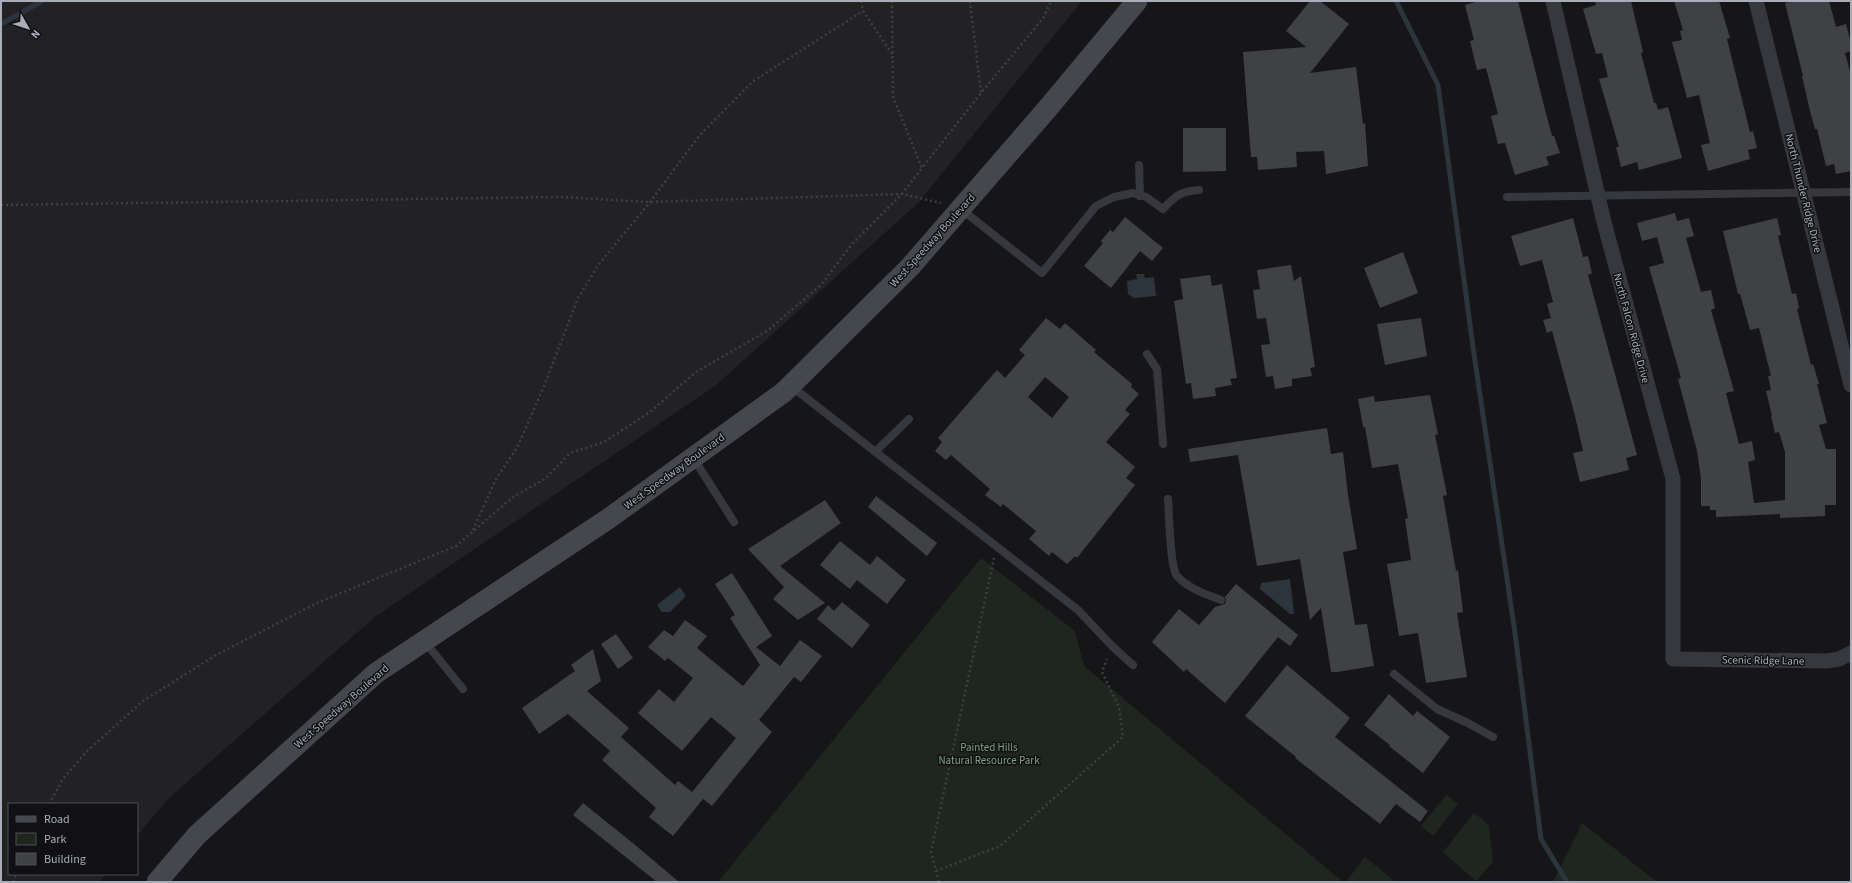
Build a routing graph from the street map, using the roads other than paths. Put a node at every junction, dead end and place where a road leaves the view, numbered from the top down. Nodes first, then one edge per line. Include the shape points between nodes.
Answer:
1 (1137, 1) edge
2 (1553, 1) edge
3 (1756, 1) edge
4 (1139, 165) dead end
5 (1199, 190) dead end
6 (1851, 192) edge
7 (1804, 193) junction
8 (1598, 195) junction
9 (1140, 196) junction
10 (1507, 196) dead end
11 (960, 208) junction
12 (1147, 354) dead end
13 (791, 385) junction
14 (1851, 385) edge
15 (909, 419) dead end
16 (1163, 444) dead end
17 (875, 452) junction
18 (693, 458) junction
19 (1168, 499) dead end
20 (734, 522) dead end
21 (1221, 600) dead end
22 (424, 641) junction
23 (1851, 653) edge
24 (1673, 659) joint
25 (1133, 665) dead end
26 (1394, 674) dead end
27 (464, 689) dead end
28 (1493, 737) dead end
29 (158, 882) edge

1 - 11 main road, West Speedway Boulevard
2 - 8 street, North Falcon Ridge Drive
3 - 7 street, North Thunder Ridge Drive
4 - 9 lane
5 - 9 lane via 1186,191 1175,197 1163,209
6 - 7 lane
7 - 8 lane
7 - 14 street, North Thunder Ridge Drive
8 - 10 lane
8 - 24 street, North Falcon Ridge Drive via 1673,479
9 - 11 lane via 1133,193 1114,197 1096,206 1042,273
11 - 13 main road, West Speedway Boulevard via 910,267
12 - 16 lane via 1157,369
13 - 17 lane
13 - 18 main road, West Speedway Boulevard
15 - 17 lane
17 - 25 lane via 1078,610
18 - 20 lane
18 - 22 main road, West Speedway Boulevard via 608,519
19 - 21 lane via 1172,558 1176,575 1193,589
22 - 27 lane
22 - 29 main road, West Speedway Boulevard via 364,683 197,835
23 - 24 street, Scenic Ridge Lane via 1827,661
26 - 28 lane via 1437,709

